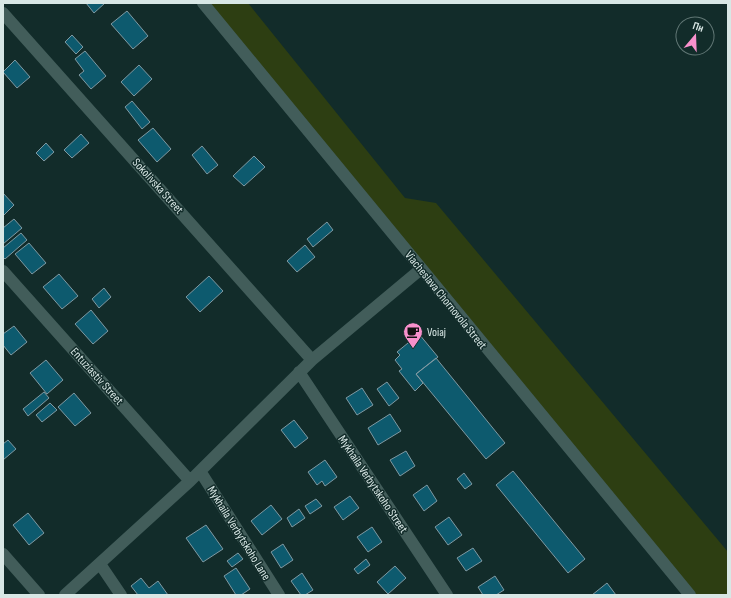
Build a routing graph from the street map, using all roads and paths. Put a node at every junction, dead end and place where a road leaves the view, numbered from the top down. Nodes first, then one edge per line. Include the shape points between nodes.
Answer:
1 (203, 3) edge
2 (3, 13) edge
3 (421, 269) junction
4 (3, 271) edge
5 (312, 360) junction
6 (299, 372) junction
7 (200, 471) junction
8 (190, 481) junction
9 (3, 554) edge
10 (100, 564) junction
11 (39, 595) edge
12 (65, 595) edge
13 (121, 595) edge
14 (279, 595) edge
15 (447, 595) edge
16 (690, 595) edge

1 - 3 street, Viacheslava Chornovola Street
2 - 5 street, Sokolivska Street
3 - 5 street
3 - 16 street, Viacheslava Chornovola Street
4 - 8 street, Entuziastiv Street
5 - 6 street
6 - 7 street
6 - 15 street, Mykhaila Verbytskoho Street
7 - 8 street
7 - 14 street, Mykhaila Verbytskoho Lane
8 - 10 street
9 - 11 street
10 - 12 street
10 - 13 street

